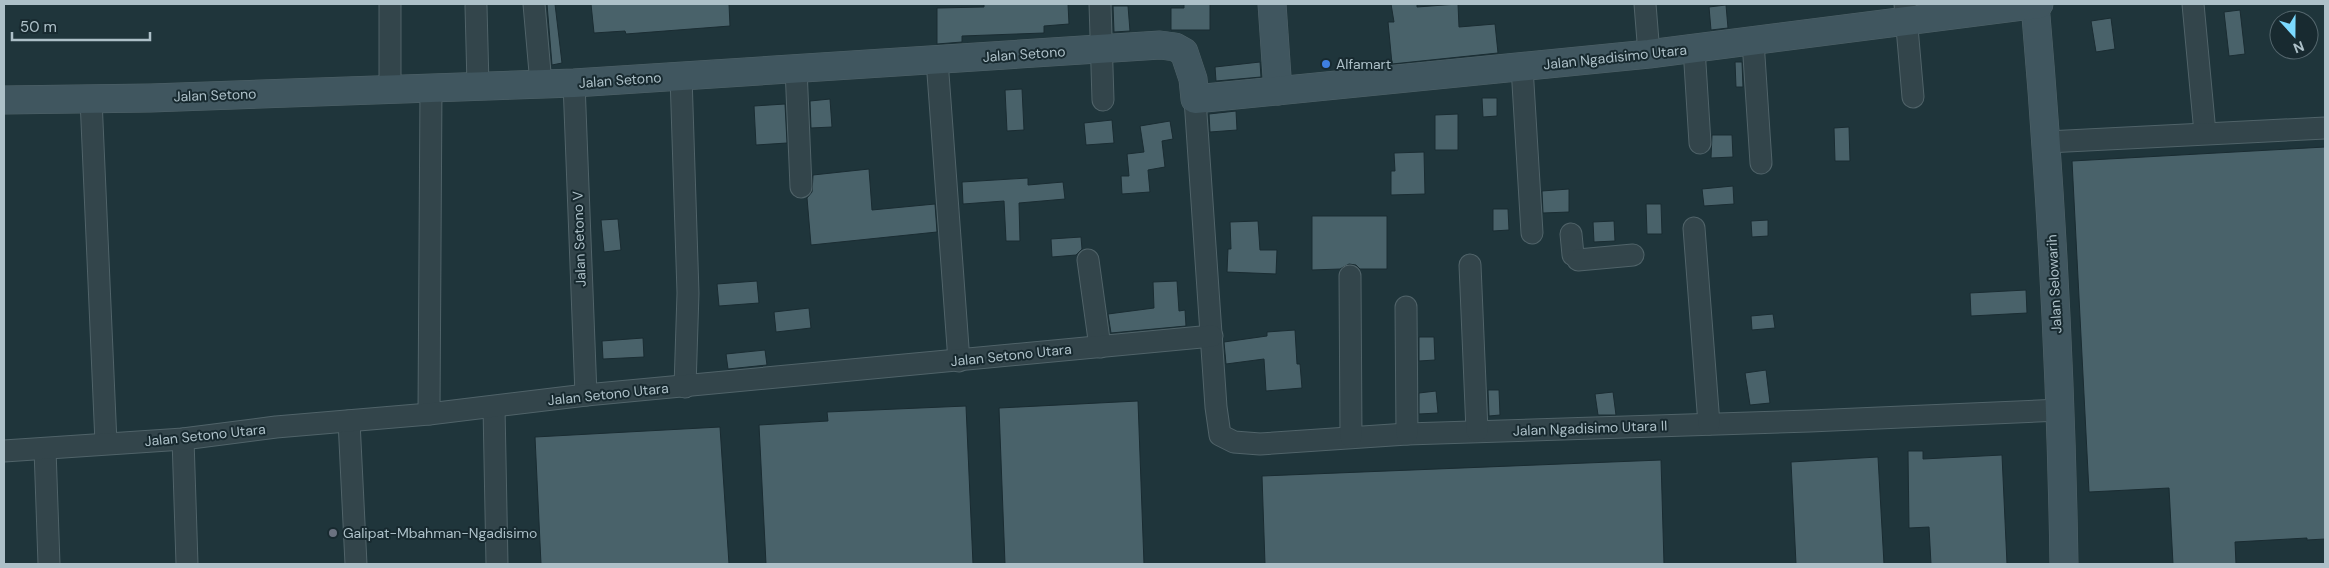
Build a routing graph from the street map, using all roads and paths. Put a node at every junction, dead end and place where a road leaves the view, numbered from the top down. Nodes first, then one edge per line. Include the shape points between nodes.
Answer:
1 (390, 4) edge
2 (534, 4) edge
3 (1100, 4) edge
4 (1272, 4) edge
5 (1645, 4) edge
6 (2035, 4) edge
7 (2039, 4) edge
8 (2193, 4) edge
9 (476, 6) dead end
10 (1906, 12) edge
11 (1753, 41) junction
12 (1103, 48) junction
13 (1694, 48) junction
14 (1649, 54) junction
15 (937, 60) junction
16 (1522, 67) junction
17 (796, 68) junction
18 (681, 76) junction
19 (574, 83) junction
20 (541, 84) junction
21 (478, 85) junction
22 (431, 86) junction
23 (390, 88) junction
24 (1278, 91) junction
25 (1913, 97) dead end
26 (1195, 99) junction
27 (4, 100) edge
28 (90, 100) junction
29 (1103, 100) dead end
30 (2325, 128) edge
31 (2205, 133) junction
32 (2047, 142) junction
33 (1700, 144) dead end
34 (1761, 163) dead end
35 (801, 188) dead end
36 (1694, 228) dead end
37 (1532, 233) dead end
38 (1571, 234) dead end
39 (1633, 255) dead end
40 (1088, 260) dead end
41 (1470, 265) dead end
42 (1350, 276) dead end
43 (1406, 308) dead end
44 (1212, 336) junction
45 (1100, 347) junction
46 (959, 360) junction
47 (685, 387) junction
48 (586, 395) junction
49 (494, 407) junction
50 (2060, 410) junction
51 (429, 414) junction
52 (349, 422) junction
53 (1709, 424) junction
54 (1477, 432) junction
55 (1407, 434) junction
56 (1352, 437) junction
57 (183, 439) junction
58 (106, 443) junction
59 (45, 449) junction
60 (4, 451) edge
61 (49, 564) edge
62 (187, 564) edge
63 (356, 564) edge
64 (498, 564) edge
65 (2064, 564) edge

1 - 23 street
2 - 20 street
3 - 12 street
4 - 24 street
5 - 14 street
6 - 7 street, Jalan Ngadisimo Utara
6 - 10 street, Jalan Ngadisimo Utara
6 - 32 street, Jalan Selowarih
8 - 31 street
9 - 21 street
10 - 11 street, Jalan Ngadisimo Utara
10 - 25 street
11 - 13 street, Jalan Ngadisimo Utara
11 - 34 street
12 - 15 street, Jalan Setono
12 - 26 street, Jalan Setono via 1175,47 1184,52 1193,79
12 - 29 street
13 - 14 street, Jalan Ngadisimo Utara
13 - 33 street
14 - 16 street, Jalan Ngadisimo Utara
15 - 17 street, Jalan Setono
15 - 46 street
16 - 24 street, Jalan Ngadisimo Utara
16 - 37 street
17 - 18 street, Jalan Setono
17 - 35 street
18 - 19 street, Jalan Setono
18 - 47 street via 688,293
19 - 20 street, Jalan Setono
19 - 48 street, Jalan Setono V
20 - 21 street, Jalan Setono
21 - 22 street, Jalan Setono
22 - 23 street, Jalan Setono
22 - 51 street
23 - 28 street, Jalan Setono
24 - 26 street, Jalan Ngadisimo Utara
26 - 44 street
27 - 28 street, Jalan Setono
28 - 58 street
30 - 31 street
31 - 32 street
32 - 50 street, Jalan Selowarih
36 - 53 street
38 - 39 street via 1576,258
40 - 45 street
41 - 54 street
42 - 56 street
43 - 55 street
44 - 45 street, Jalan Setono Utara
44 - 56 street, Jalan Ngadisimo Utara II via 1220,435 1234,442 1260,444
45 - 46 street, Jalan Setono Utara
46 - 47 street, Jalan Setono Utara
47 - 48 street, Jalan Setono Utara
48 - 49 street, Jalan Setono Utara
49 - 51 street, Jalan Setono Utara
49 - 64 street
50 - 53 street, Jalan Ngadisimo Utara II
50 - 65 street, Jalan Selowarih
51 - 52 street, Jalan Setono Utara
52 - 57 street, Jalan Setono Utara
52 - 63 street
53 - 54 street, Jalan Ngadisimo Utara II
54 - 55 street, Jalan Ngadisimo Utara II
55 - 56 street, Jalan Ngadisimo Utara II
57 - 58 street, Jalan Setono Utara
57 - 62 street
58 - 59 street, Jalan Setono Utara
59 - 60 street, Jalan Setono Utara
59 - 61 street

